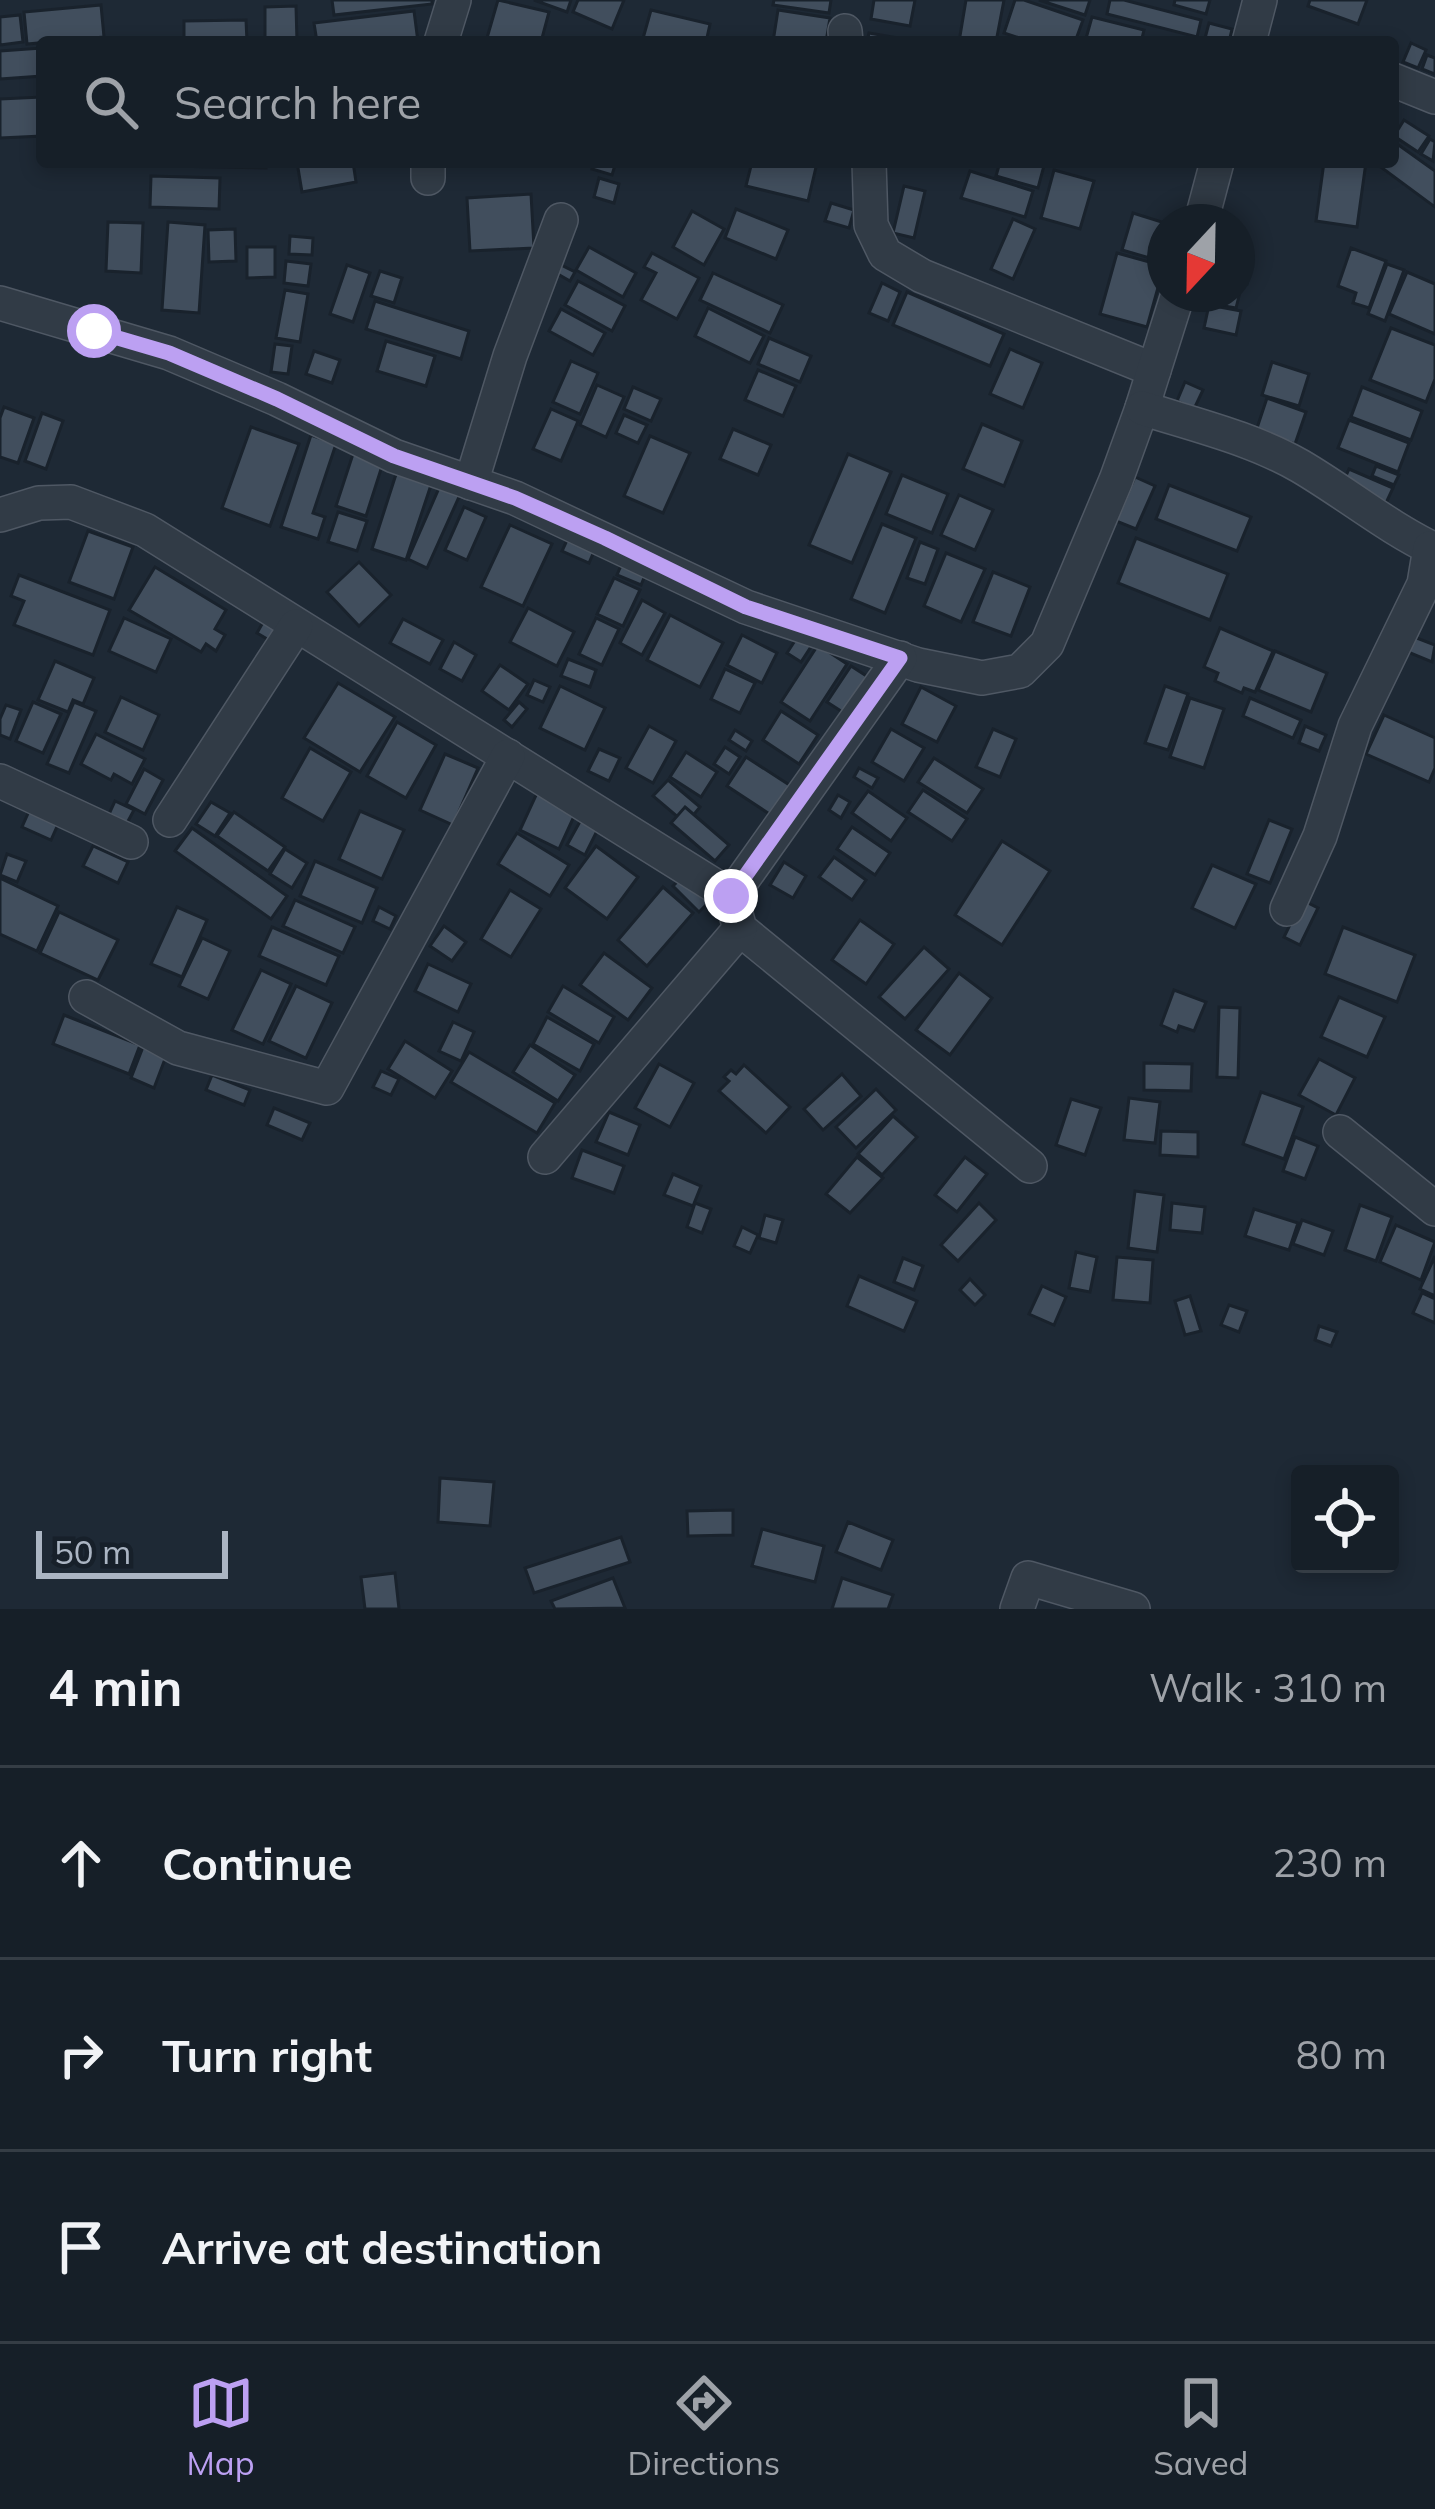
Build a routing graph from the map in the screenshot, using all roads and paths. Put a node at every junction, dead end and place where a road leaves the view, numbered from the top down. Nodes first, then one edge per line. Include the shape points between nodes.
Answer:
1 (454, 0) edge
2 (443, 36) edge
3 (1399, 82) edge
4 (1435, 97) edge
5 (869, 168) edge
6 (1215, 168) edge
7 (1206, 204) edge
8 (562, 220) dead end
9 (0, 303) edge
10 (1172, 312) edge
11 (1154, 370) junction
12 (1142, 408) junction
13 (471, 484) junction
14 (0, 515) edge
15 (1432, 549) edge
16 (296, 626) junction
17 (900, 658) junction
18 (508, 756) junction
19 (0, 781) edge
20 (170, 820) dead end
21 (131, 842) dead end
22 (731, 896) junction
23 (1287, 909) dead end
24 (740, 929) junction
25 (86, 997) dead end
26 (1340, 1132) dead end
27 (545, 1156) dead end
28 (1030, 1166) dead end
29 (1435, 1209) edge
30 (1017, 1609) edge
31 (1133, 1609) edge

1 - 2 street
3 - 4 street
5 - 11 street via 871,225 885,254
6 - 7 street
8 - 13 street
9 - 13 street via 169,353
10 - 11 street
11 - 12 street
12 - 15 street via 1256,443
12 - 17 street via 1047,644 1020,671 982,678
13 - 17 street via 746,607
14 - 16 street via 39,503 90,509 145,530
15 - 23 street
16 - 18 street
16 - 20 street
17 - 22 street
18 - 22 street
18 - 25 street via 327,1088 178,1048
19 - 21 street
22 - 24 street
24 - 27 street
24 - 28 street
26 - 29 street
30 - 31 street via 1028,1578

